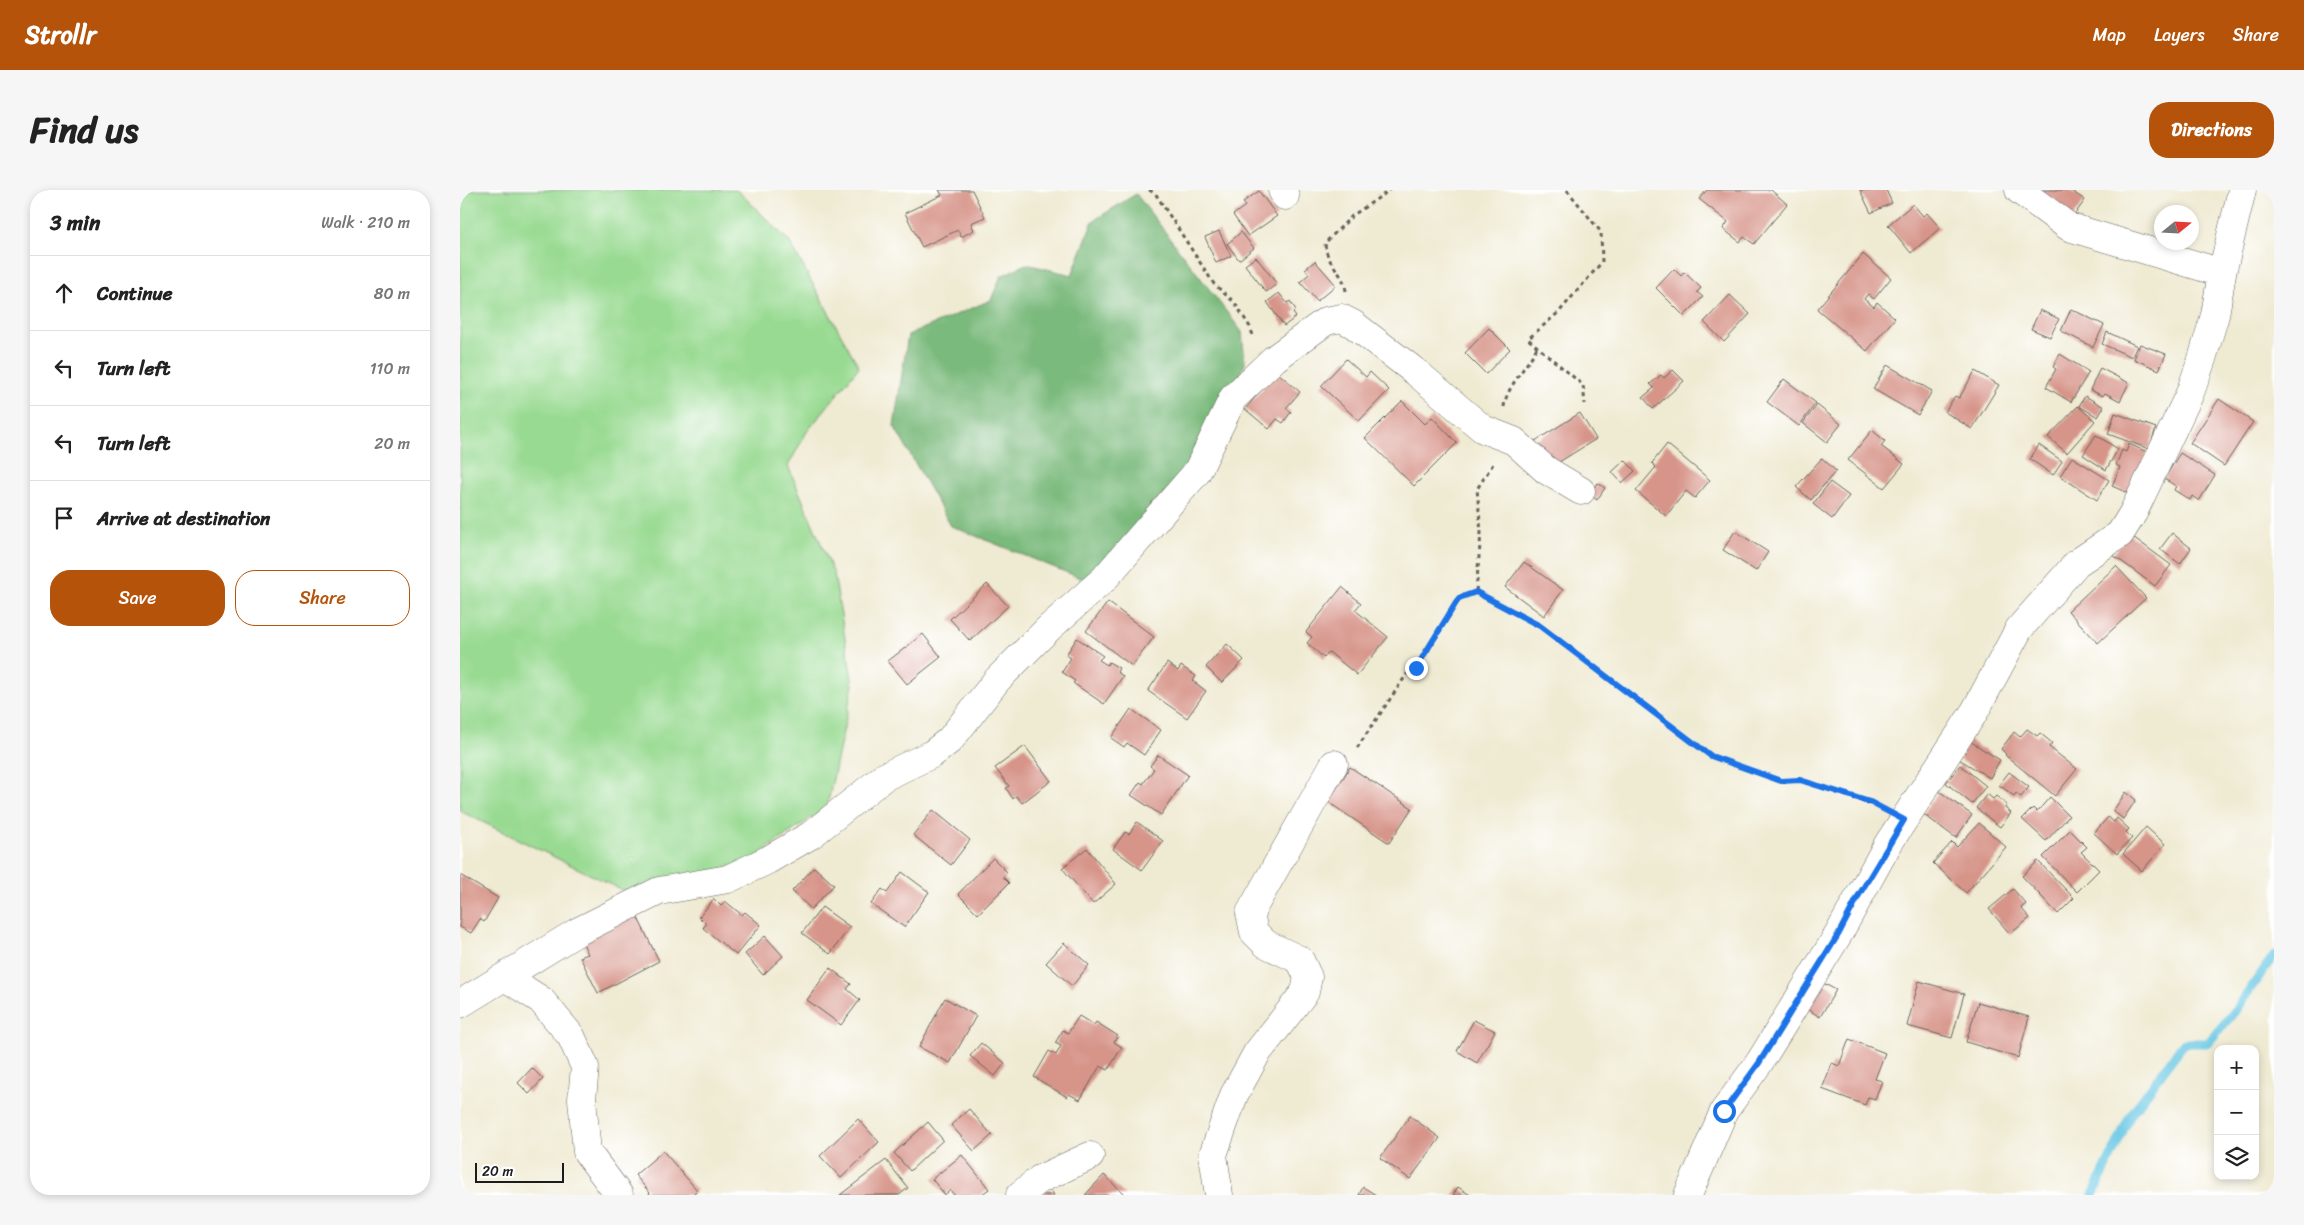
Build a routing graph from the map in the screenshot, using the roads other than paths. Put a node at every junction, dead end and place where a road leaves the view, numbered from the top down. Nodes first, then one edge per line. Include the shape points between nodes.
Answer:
1 (2019, 190) edge
2 (2242, 190) edge
3 (2222, 273) junction
4 (1582, 491) dead end
5 (1334, 764) road end
6 (505, 977) junction
7 (460, 1004) edge
8 (1090, 1156) dead end
9 (619, 1195) edge
10 (1020, 1195) edge
11 (1219, 1195) edge
12 (1688, 1195) edge

1 - 3 street via 2069,228
2 - 3 street
3 - 12 street via 2215,315 2193,384 2133,513 2120,534 2077,563 2019,629 1975,711 1904,820 1838,935 1759,1063 1724,1111
4 - 6 street via 1546,470 1514,441 1482,429 1353,324 1341,318 1326,321 1274,359 1233,398 1197,472 1104,579 997,680 950,740 932,754 884,777 811,835 768,860 728,879 659,891 577,932
5 - 11 street via 1250,913 1254,932 1266,944 1300,960 1308,977 1306,992 1256,1053 1234,1095 1213,1155
6 - 7 street
6 - 9 street via 541,1000 571,1036 585,1067 582,1099 586,1152
8 - 10 street via 1040,1179

